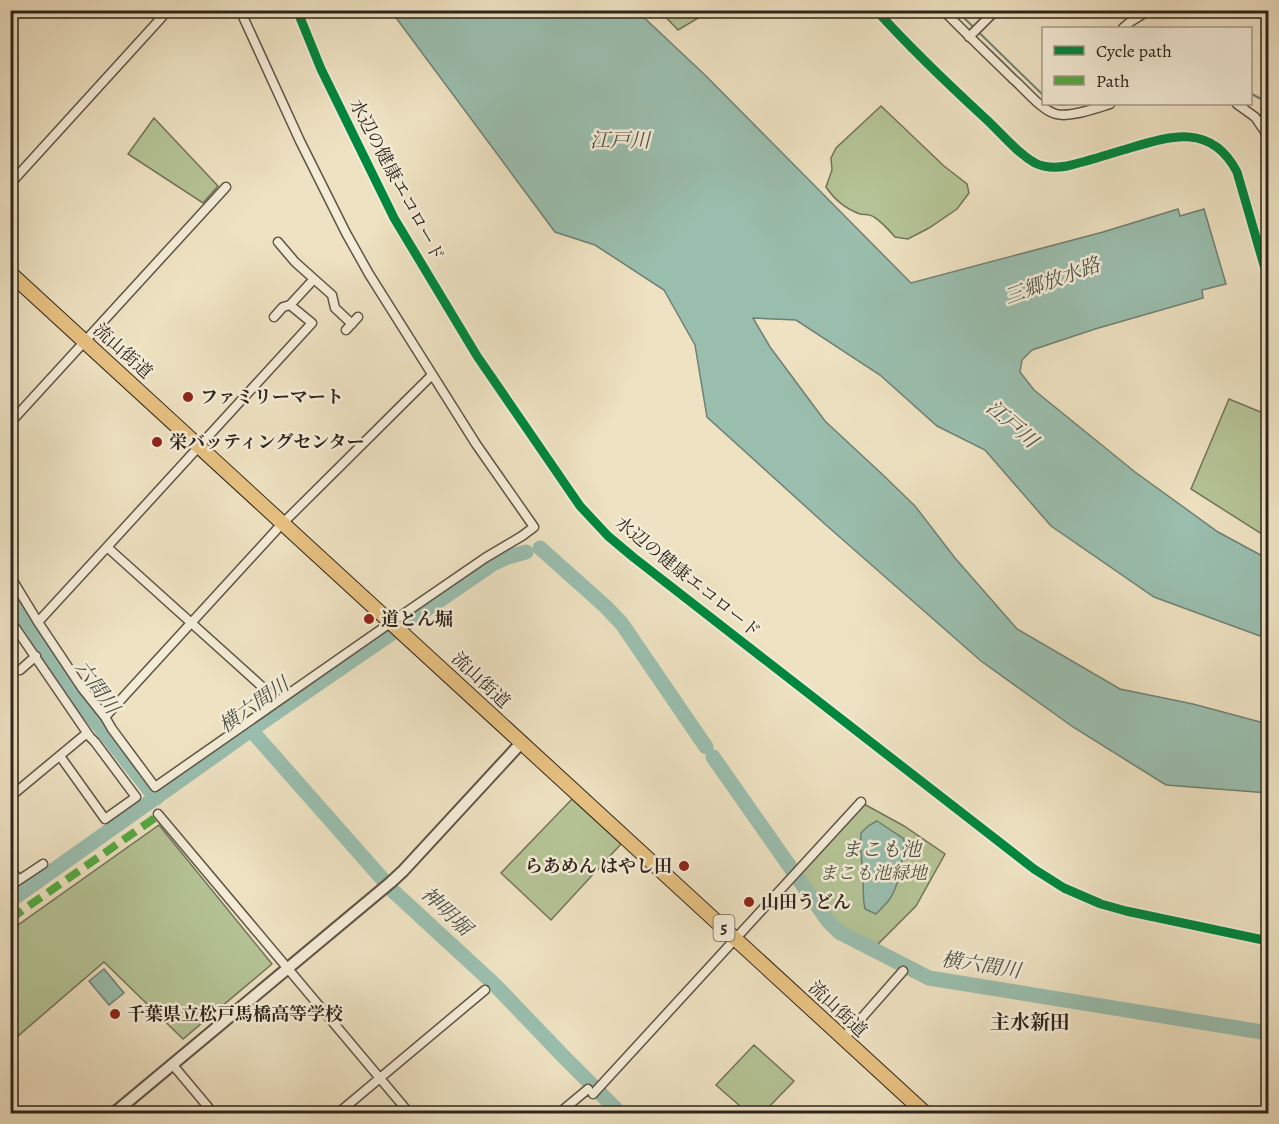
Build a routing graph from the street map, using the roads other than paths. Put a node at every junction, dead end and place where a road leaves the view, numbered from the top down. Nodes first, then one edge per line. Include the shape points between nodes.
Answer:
1 (156, 10) edge
2 (240, 10) edge
3 (943, 10) edge
4 (996, 10) edge
5 (1149, 10) edge
6 (1124, 27) edge
7 (969, 37) junction
8 (1042, 100) edge
9 (1107, 105) edge
10 (1239, 105) edge
11 (1050, 107) edge
12 (1269, 113) edge
13 (1260, 123) junction
14 (1269, 136) edge
15 (10, 184) edge
16 (226, 187) dead end
17 (278, 242) dead end
18 (10, 273) edge
19 (314, 279) junction
20 (290, 304) junction
21 (275, 312) dead end
22 (352, 324) dead end
23 (85, 341) junction
24 (432, 375) junction
25 (10, 423) edge
26 (200, 446) junction
27 (284, 523) junction
28 (107, 547) junction
29 (10, 576) edge
30 (10, 620) edge
31 (38, 622) junction
32 (191, 622) junction
33 (393, 623) junction
34 (36, 656) junction
35 (20, 670) dead end
36 (278, 701) junction
37 (105, 717) junction
38 (87, 733) junction
39 (522, 742) junction
40 (60, 756) junction
41 (10, 796) edge
42 (861, 802) dead end
43 (158, 814) dead end
44 (42, 864) dead end
45 (10, 869) edge
46 (20, 880) junction
47 (10, 886) edge
48 (736, 939) junction
49 (287, 968) junction
50 (903, 971) dead end
51 (485, 990) dead end
52 (844, 1038) junction
53 (172, 1064) junction
54 (380, 1078) junction
55 (113, 1113) edge
56 (214, 1113) edge
57 (337, 1113) edge
58 (410, 1113) edge
59 (558, 1113) edge
60 (926, 1113) edge

1 - 15 street via 162,17
2 - 24 street via 346,233
3 - 7 street
4 - 7 street
5 - 6 street
7 - 8 street
9 - 11 street via 1064,115 1054,114
10 - 13 street
12 - 13 street
13 - 14 street
16 - 23 street
17 - 19 street
18 - 23 main road, 流山街道 / 5
19 - 20 street
19 - 22 street via 332,295 335,308
20 - 21 street
20 - 26 street via 312,323
23 - 25 street
23 - 26 main road, 流山街道 / 5
24 - 27 street
24 - 33 street via 534,527
26 - 27 main road, 流山街道 / 5
26 - 28 street
27 - 32 street
27 - 33 main road, 流山街道 / 5
28 - 31 street
28 - 32 street
29 - 31 street
30 - 34 street
31 - 37 street
32 - 36 street
32 - 37 street
33 - 36 street
33 - 39 main road, 流山街道 / 5
34 - 35 street
34 - 38 street
36 - 37 street via 155,787
38 - 40 street
38 - 40 street via 136,797 105,819
39 - 48 main road, 流山街道 / 5
39 - 49 street via 403,871
40 - 41 street
42 - 48 street
43 - 49 street
44 - 46 street
45 - 46 street
46 - 47 street
48 - 52 main road, 流山街道 / 5
48 - 59 street via 602,1085
49 - 53 street
49 - 54 street
50 - 52 street
51 - 54 street
52 - 60 main road, 流山街道 / 5
53 - 55 street
53 - 56 street
54 - 57 street
54 - 58 street

